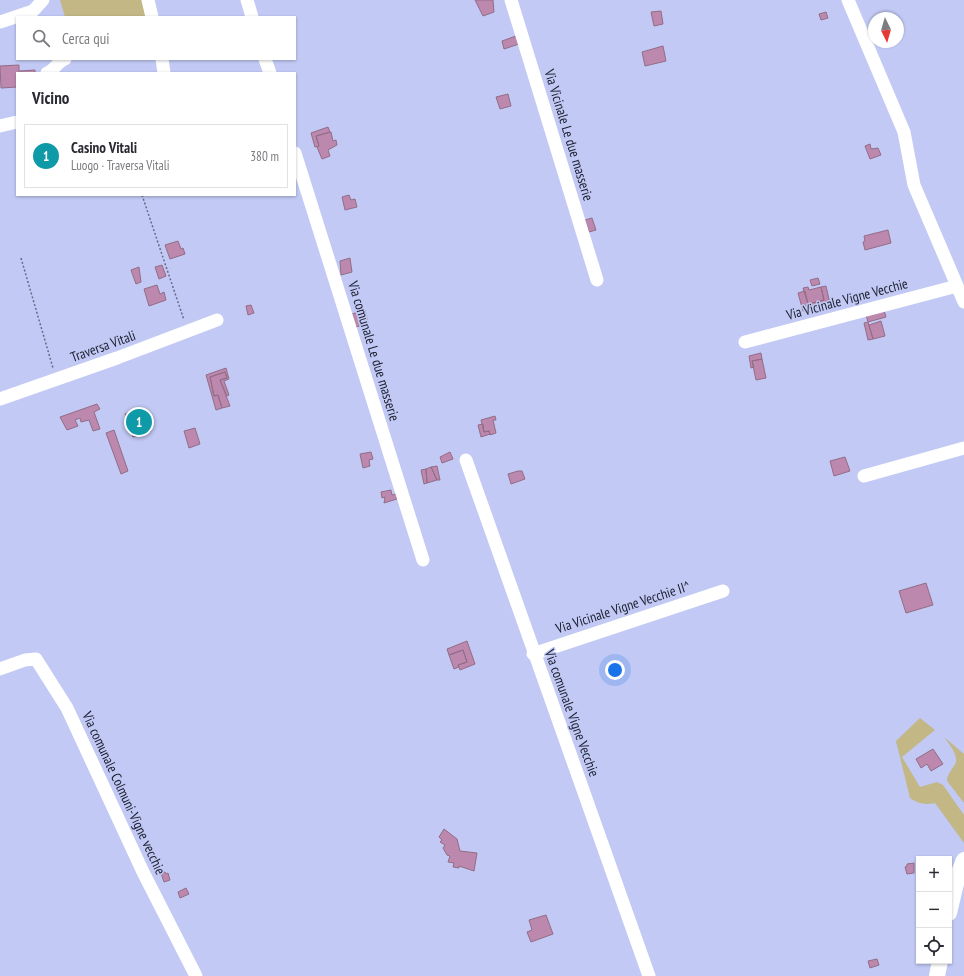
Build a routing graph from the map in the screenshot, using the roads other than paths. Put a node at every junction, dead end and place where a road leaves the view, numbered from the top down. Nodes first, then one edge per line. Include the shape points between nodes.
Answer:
1 (43, 0) edge
2 (148, 0) edge
3 (247, 0) edge
4 (511, 0) edge
5 (848, 0) edge
6 (18, 16) edge
7 (152, 16) edge
8 (252, 16) edge
9 (16, 17) edge
10 (0, 22) edge
11 (63, 60) edge
12 (162, 60) edge
13 (265, 60) edge
14 (50, 72) edge
15 (164, 72) edge
16 (270, 72) edge
17 (16, 122) edge
18 (0, 126) edge
19 (296, 156) edge
20 (597, 280) dead end
21 (957, 286) junction
22 (964, 302) edge
23 (216, 320) dead end
24 (745, 342) dead end
25 (0, 399) edge
26 (964, 448) edge
27 (466, 460) dead end
28 (864, 476) dead end
29 (423, 560) dead end
30 (723, 591) dead end
31 (533, 654) junction
32 (0, 669) edge
33 (964, 860) edge
34 (952, 900) edge
35 (939, 964) edge
36 (196, 976) edge
37 (649, 976) edge
38 (937, 976) edge

1 - 6 street via 33,11
2 - 7 street
3 - 8 street
4 - 20 street, Via Vicinale Le due masserie
5 - 21 street via 904,132 914,185
9 - 10 street
11 - 14 street
12 - 15 street
13 - 16 street
17 - 18 street
19 - 29 street, Via comunale Le due masserie
21 - 22 street
21 - 24 street, Via Vicinale Vigne Vecchie
23 - 25 street, Traversa Vitali
26 - 28 street
27 - 31 street, Via comunale Vigne Vecchie
30 - 31 street, Via Vicinale Vigne Vecchie II^
31 - 37 street, Via comunale Vigne Vecchie
32 - 36 street, Via comunale Colmuni-Vigne vecchie via 36,659 67,708 143,872
33 - 34 main road
35 - 38 main road

